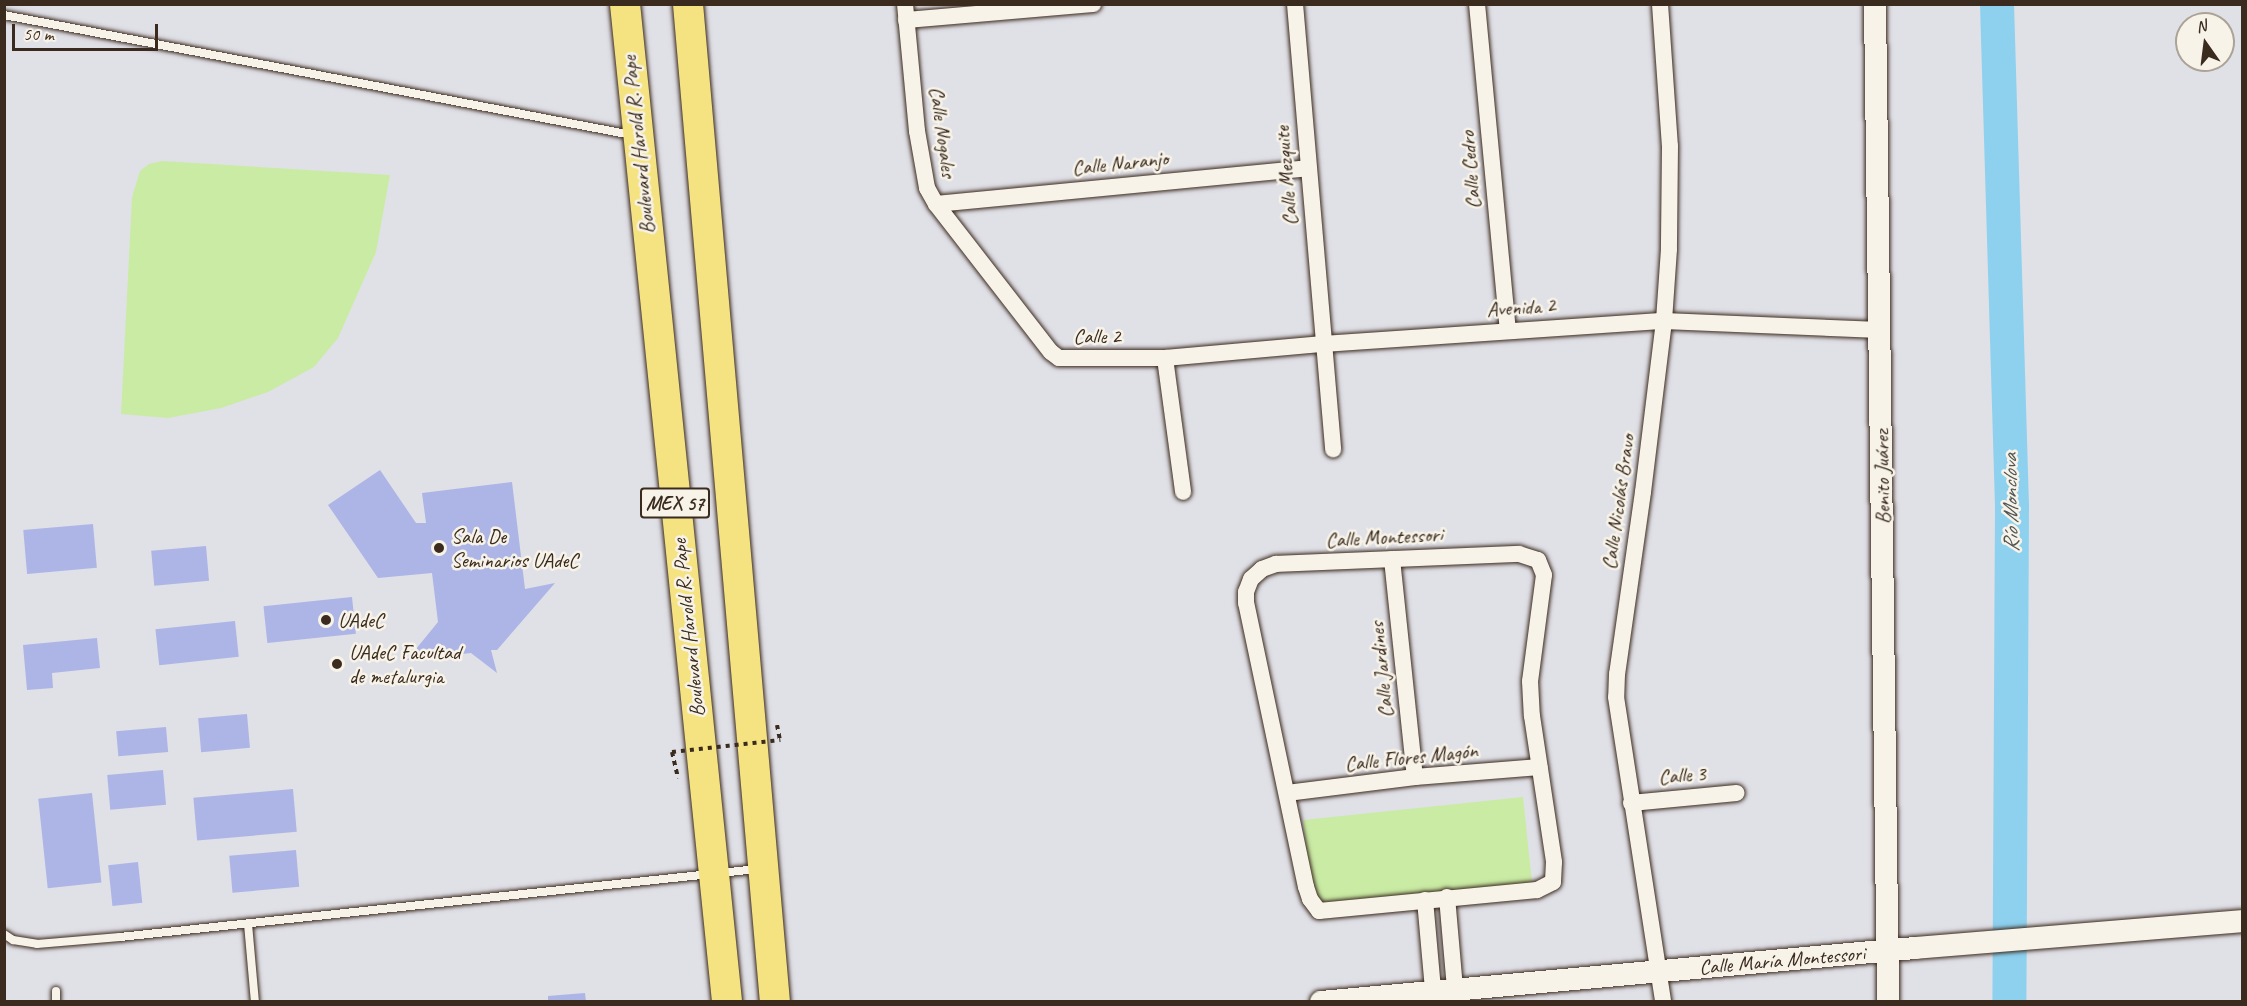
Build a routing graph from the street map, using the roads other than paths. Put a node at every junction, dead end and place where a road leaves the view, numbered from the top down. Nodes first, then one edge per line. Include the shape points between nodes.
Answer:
1 (625, 4) edge
2 (688, 4) edge
3 (1093, 4) edge
4 (1295, 4) edge
5 (1477, 4) edge
6 (1660, 4) edge
7 (1875, 4) edge
8 (905, 12) edge
9 (4, 15) edge
10 (637, 136) junction
11 (1307, 168) junction
12 (936, 204) junction
13 (1664, 321) junction
14 (1508, 330) junction
15 (1880, 330) junction
16 (1040, 337) joint
17 (1323, 344) junction
18 (1165, 358) junction
19 (1333, 449) dead end
20 (1183, 492) dead end
21 (1392, 559) junction
22 (1540, 767) junction
23 (1416, 777) junction
24 (1287, 793) junction
25 (1737, 793) dead end
26 (1631, 802) junction
27 (764, 868) junction
28 (714, 873) junction
29 (1447, 897) junction
30 (1425, 900) junction
31 (2242, 921) edge
32 (248, 924) junction
33 (4, 934) edge
34 (1887, 950) junction
35 (1659, 972) junction
36 (56, 991) dead end
37 (1429, 993) edge
38 (56, 1002) edge
39 (255, 1002) edge
40 (727, 1002) edge
41 (776, 1002) edge
42 (1321, 1002) edge
43 (1663, 1002) edge
44 (1888, 1002) edge

1 - 10 highway, Boulevard Harold R. Pape / MEX 57
2 - 27 highway, MEX 57
3 - 8 street
4 - 11 street, Calle Mezquite
5 - 14 street, Calle Cedro
6 - 13 street, Calle Nicolás Bravo via 1671,206
7 - 15 main road, Benito Juárez
8 - 12 street, Calle Nogales via 922,172
9 - 10 lane
10 - 28 highway, Boulevard Harold R. Pape / MEX 57
11 - 12 street, Calle Naranjo
11 - 17 street, Calle Mezquite
12 - 16 street, Calle Nogales
13 - 14 street, Avenida 2
13 - 15 street, Avenida 2
13 - 26 street, Calle Nicolás Bravo via 1617,674
14 - 17 street, Avenida 2
15 - 34 main road, Benito Juárez
16 - 18 street, Calle 2 via 1059,358
17 - 18 street, Avenida 2
17 - 19 street, Calle Mezquite
18 - 20 street
21 - 22 street, Calle Montessori via 1519,554 1534,557 1541,564 1544,582 1530,681
21 - 23 street, Calle Jardines
21 - 24 street, Calle Montessori via 1276,564 1262,569 1245,592
22 - 23 street, Calle Flores Magón
22 - 29 street, Calle Montessori via 1554,862 1552,882 1537,890
23 - 24 street, Calle Flores Magón
24 - 30 street, Calle Montessori via 1308,893 1319,911
25 - 26 street, Calle 3
26 - 35 street, Calle Nicolás Bravo
27 - 28 lane
27 - 41 highway, MEX 57
28 - 32 lane
28 - 40 highway, Boulevard Harold R. Pape / MEX 57
29 - 30 street, Calle Montessori
29 - 37 street
30 - 37 street
31 - 34 main road, Calle María Montessori
32 - 33 lane via 37,944
32 - 39 lane
34 - 35 main road, Calle María Montessori
34 - 44 main road, Benito Juárez
35 - 37 main road, Calle María Montessori
35 - 43 street, Calle Nicolás Bravo
36 - 38 lane
37 - 42 main road, Calle María Montessori

